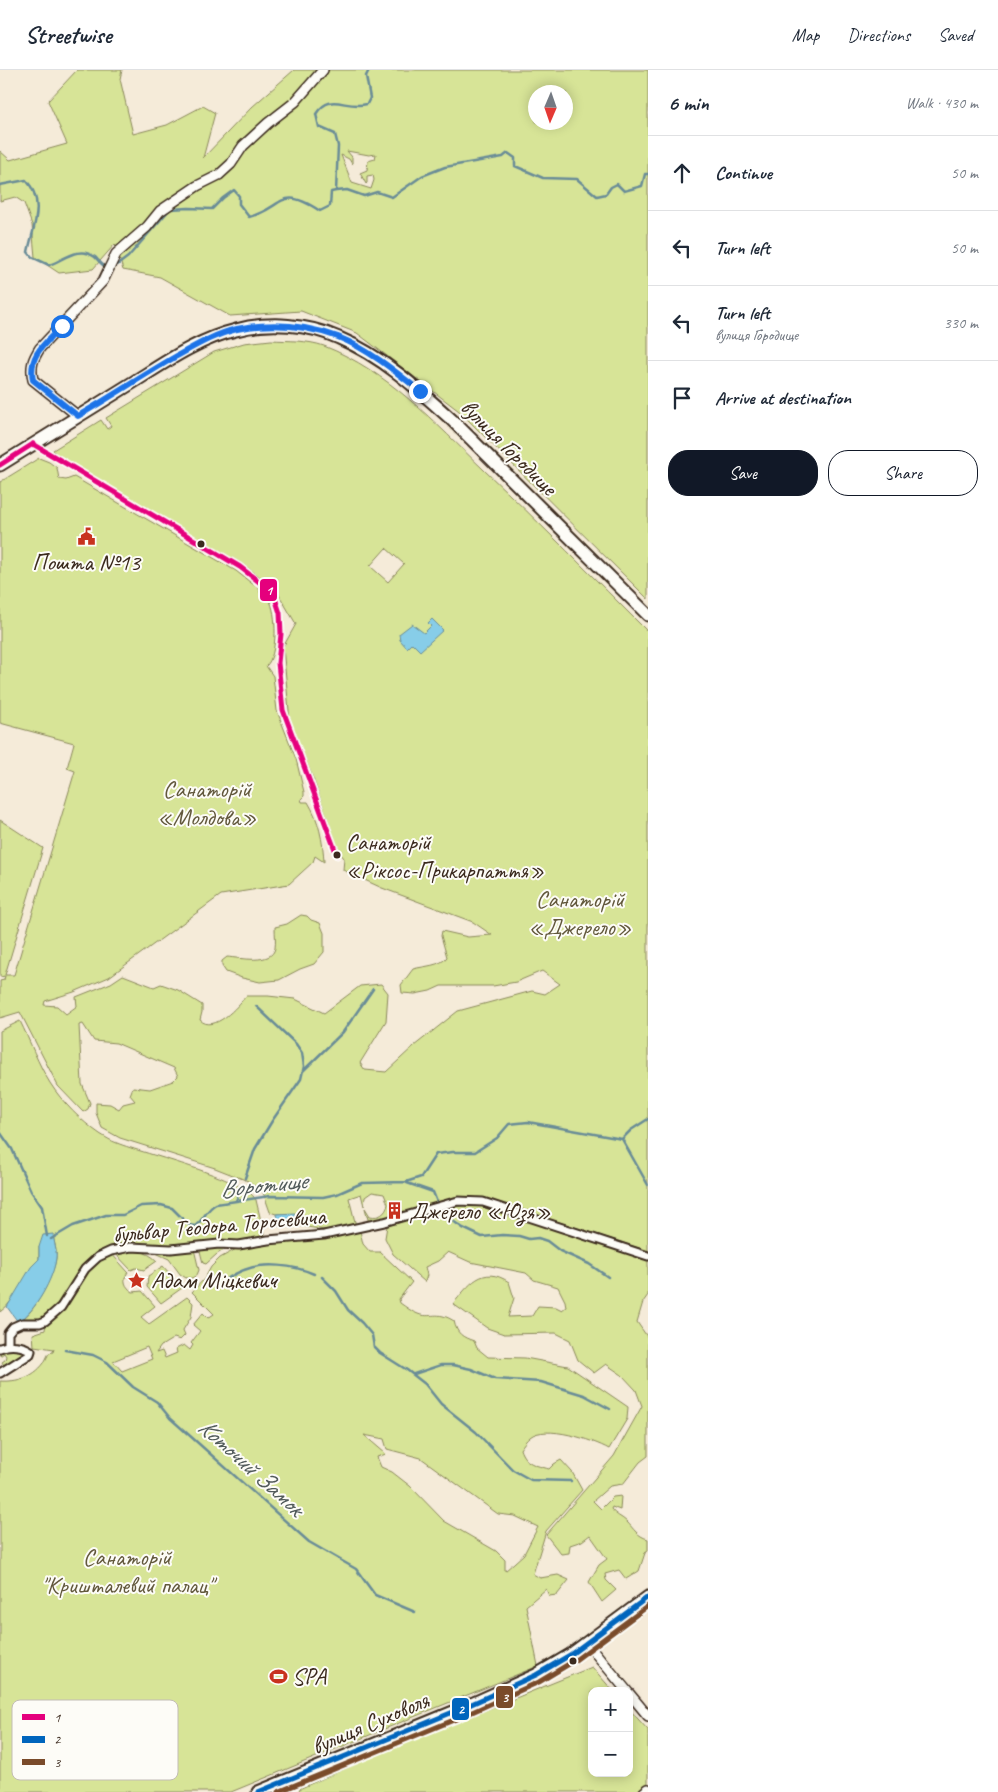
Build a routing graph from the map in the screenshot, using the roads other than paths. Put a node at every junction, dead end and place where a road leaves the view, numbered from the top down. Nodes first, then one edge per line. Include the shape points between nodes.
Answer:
1 (323, 70) edge
2 (78, 416) junction
3 (0, 465) edge
4 (648, 615) edge
5 (648, 1256) edge
6 (8, 1345) junction
7 (0, 1348) edge
8 (0, 1373) edge
9 (648, 1596) edge
10 (587, 1643) junction
11 (624, 1687) edge
12 (633, 1698) edge
13 (648, 1716) edge
14 (648, 1789) edge
15 (258, 1792) edge
16 (644, 1792) edge

1 - 2 street via 295,102 243,146 220,175 160,211 116,254 103,281 34,358 31,367 33,380
2 - 3 street, вулиця Городище
2 - 4 street, вулиця Городище via 200,343 236,329 294,326 339,338 386,365 420,391
5 - 6 street, бульвар Теодора Торосевича via 483,1202 458,1201 324,1235 239,1245 171,1249 131,1247 111,1251 85,1269 61,1307 45,1321 13,1327 8,1333
6 - 7 street
6 - 8 street via 31,1351
9 - 10 street, вулиця Суховоля
10 - 11 street
10 - 15 street, вулиця Суховоля via 536,1675
12 - 13 street
14 - 16 street

